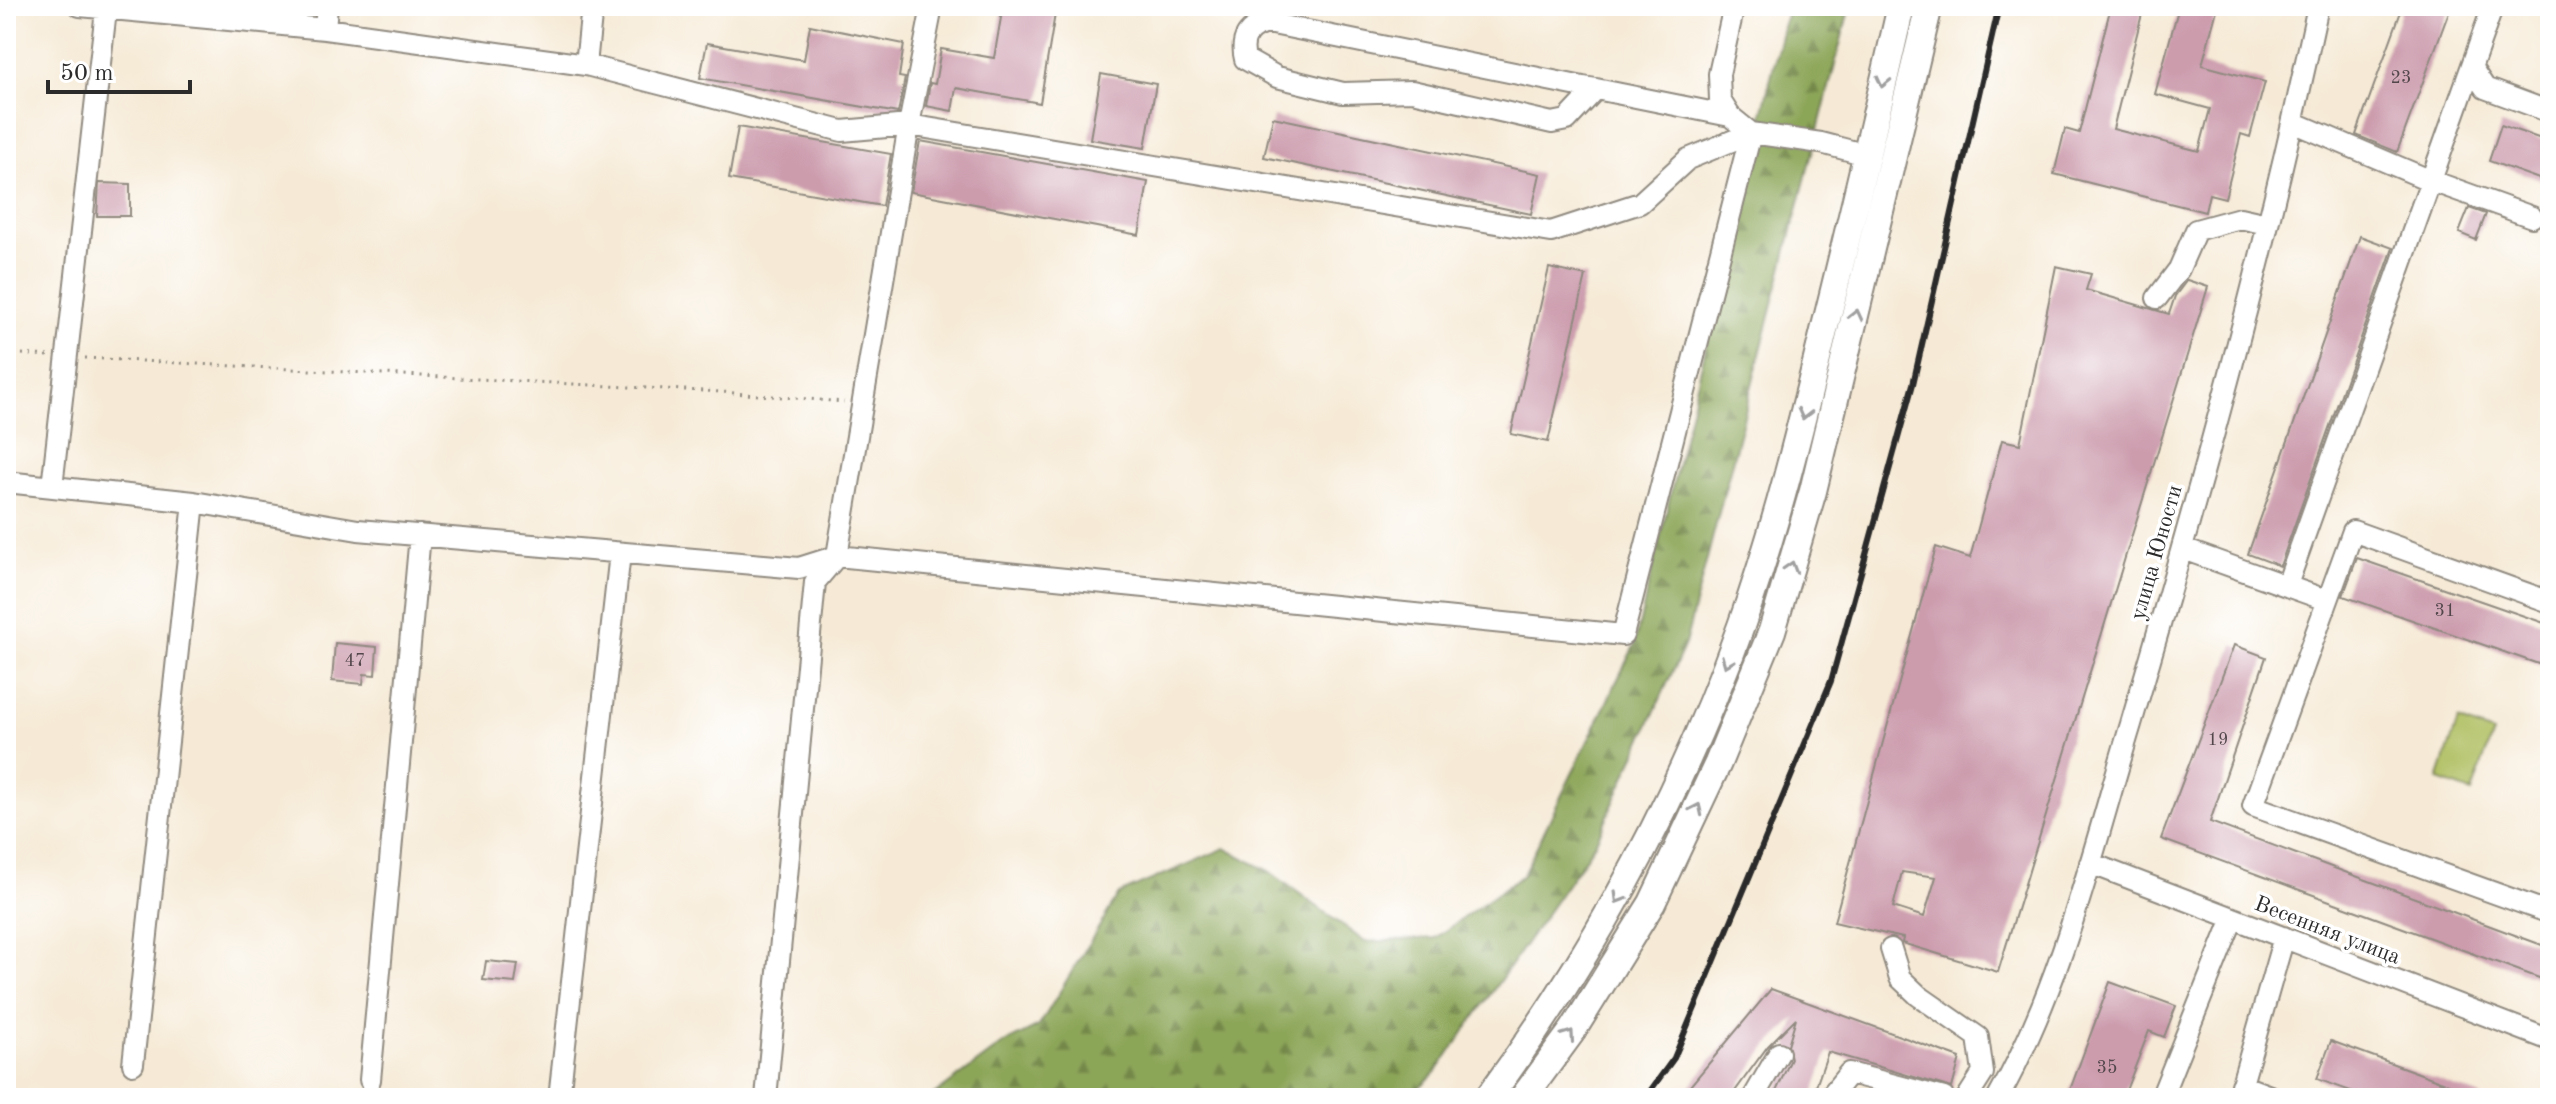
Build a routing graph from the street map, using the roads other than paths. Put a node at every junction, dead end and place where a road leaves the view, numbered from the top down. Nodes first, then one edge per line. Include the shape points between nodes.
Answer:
1 (80, 6) edge
2 (327, 6) edge
3 (592, 6) edge
4 (1734, 6) edge
5 (1901, 6) edge
6 (1929, 6) edge
7 (2318, 6) edge
8 (2493, 6) edge
9 (106, 10) junction
10 (930, 17) dead end
11 (325, 29) junction
12 (586, 65) junction
13 (2473, 70) junction
14 (1596, 89) junction
15 (2550, 112) edge
16 (1730, 116) junction
17 (2293, 122) junction
18 (909, 125) junction
19 (1751, 133) junction
20 (1867, 155) junction
21 (2429, 180) junction
22 (2532, 217) dead end
23 (2267, 224) junction
24 (2157, 298) dead end
25 (6, 482) edge
26 (52, 487) junction
27 (194, 502) junction
28 (420, 535) junction
29 (2183, 549) junction
30 (620, 553) junction
31 (837, 556) junction
32 (2287, 585) junction
33 (2326, 600) junction
34 (2550, 602) edge
35 (2090, 863) junction
36 (2550, 913) edge
37 (2233, 918) junction
38 (2284, 937) junction
39 (1891, 949) dead end
40 (2550, 1040) edge
41 (1779, 1053) dead end
42 (133, 1064) dead end
43 (370, 1080) dead end
44 (2239, 1092) edge
45 (559, 1098) edge
46 (766, 1098) edge
47 (1488, 1098) edge
48 (1523, 1098) edge
49 (1753, 1098) edge
50 (1829, 1098) edge
51 (1944, 1098) edge
52 (1967, 1098) edge
53 (1998, 1098) edge
54 (2161, 1098) edge
55 (2275, 1098) edge

1 - 9 street
2 - 11 street
3 - 12 street
4 - 16 street via 1719,74 1720,100
5 -> 20 main road
48 -> 6 main road via 1573,1030 1652,903 1772,631 1817,476
7 - 17 street, улица Юности
8 - 13 street
9 - 11 street
9 - 26 street
10 - 18 street
11 - 12 street
12 - 18 street via 842,131
13 - 15 street via 2485,88
13 - 21 street
14 - 14 street via 1268,23 1246,34 1242,47 1245,59 1277,77 1343,93 1412,91 1552,123 1567,120
14 - 16 street
16 - 19 street
17 - 21 street
17 - 23 street, улица Юности
18 - 19 street via 1551,232 1640,203 1688,159
18 - 31 street
19 - 20 street
19 - 31 street via 1623,635
20 -> 47 main road via 1789,476 1741,626 1695,742 1626,886 1549,1015
21 - 22 street
21 - 32 street
23 - 24 street via 2240,218 2196,230 2179,269
23 - 29 street, улица Юности
25 - 26 street
26 - 27 street
27 - 28 street via 358,530
27 - 42 street
28 - 30 street
28 - 43 street
29 - 32 street
29 - 35 street, улица Юности
30 - 31 street via 799,568
30 - 45 street
31 - 46 street via 815,582
32 - 33 street
33 - 34 street via 2353,531
33 - 36 street via 2253,806
35 - 37 street, Весенняя улица
35 - 53 street, улица Юности via 2041,1011
37 - 38 street, Весенняя улица
37 - 54 street
38 - 40 street, Весенняя улица
38 - 44 street
39 - 52 street via 1900,978 1978,1037 1983,1073
41 - 49 street
44 - 55 street
50 - 51 street via 1849,1073

